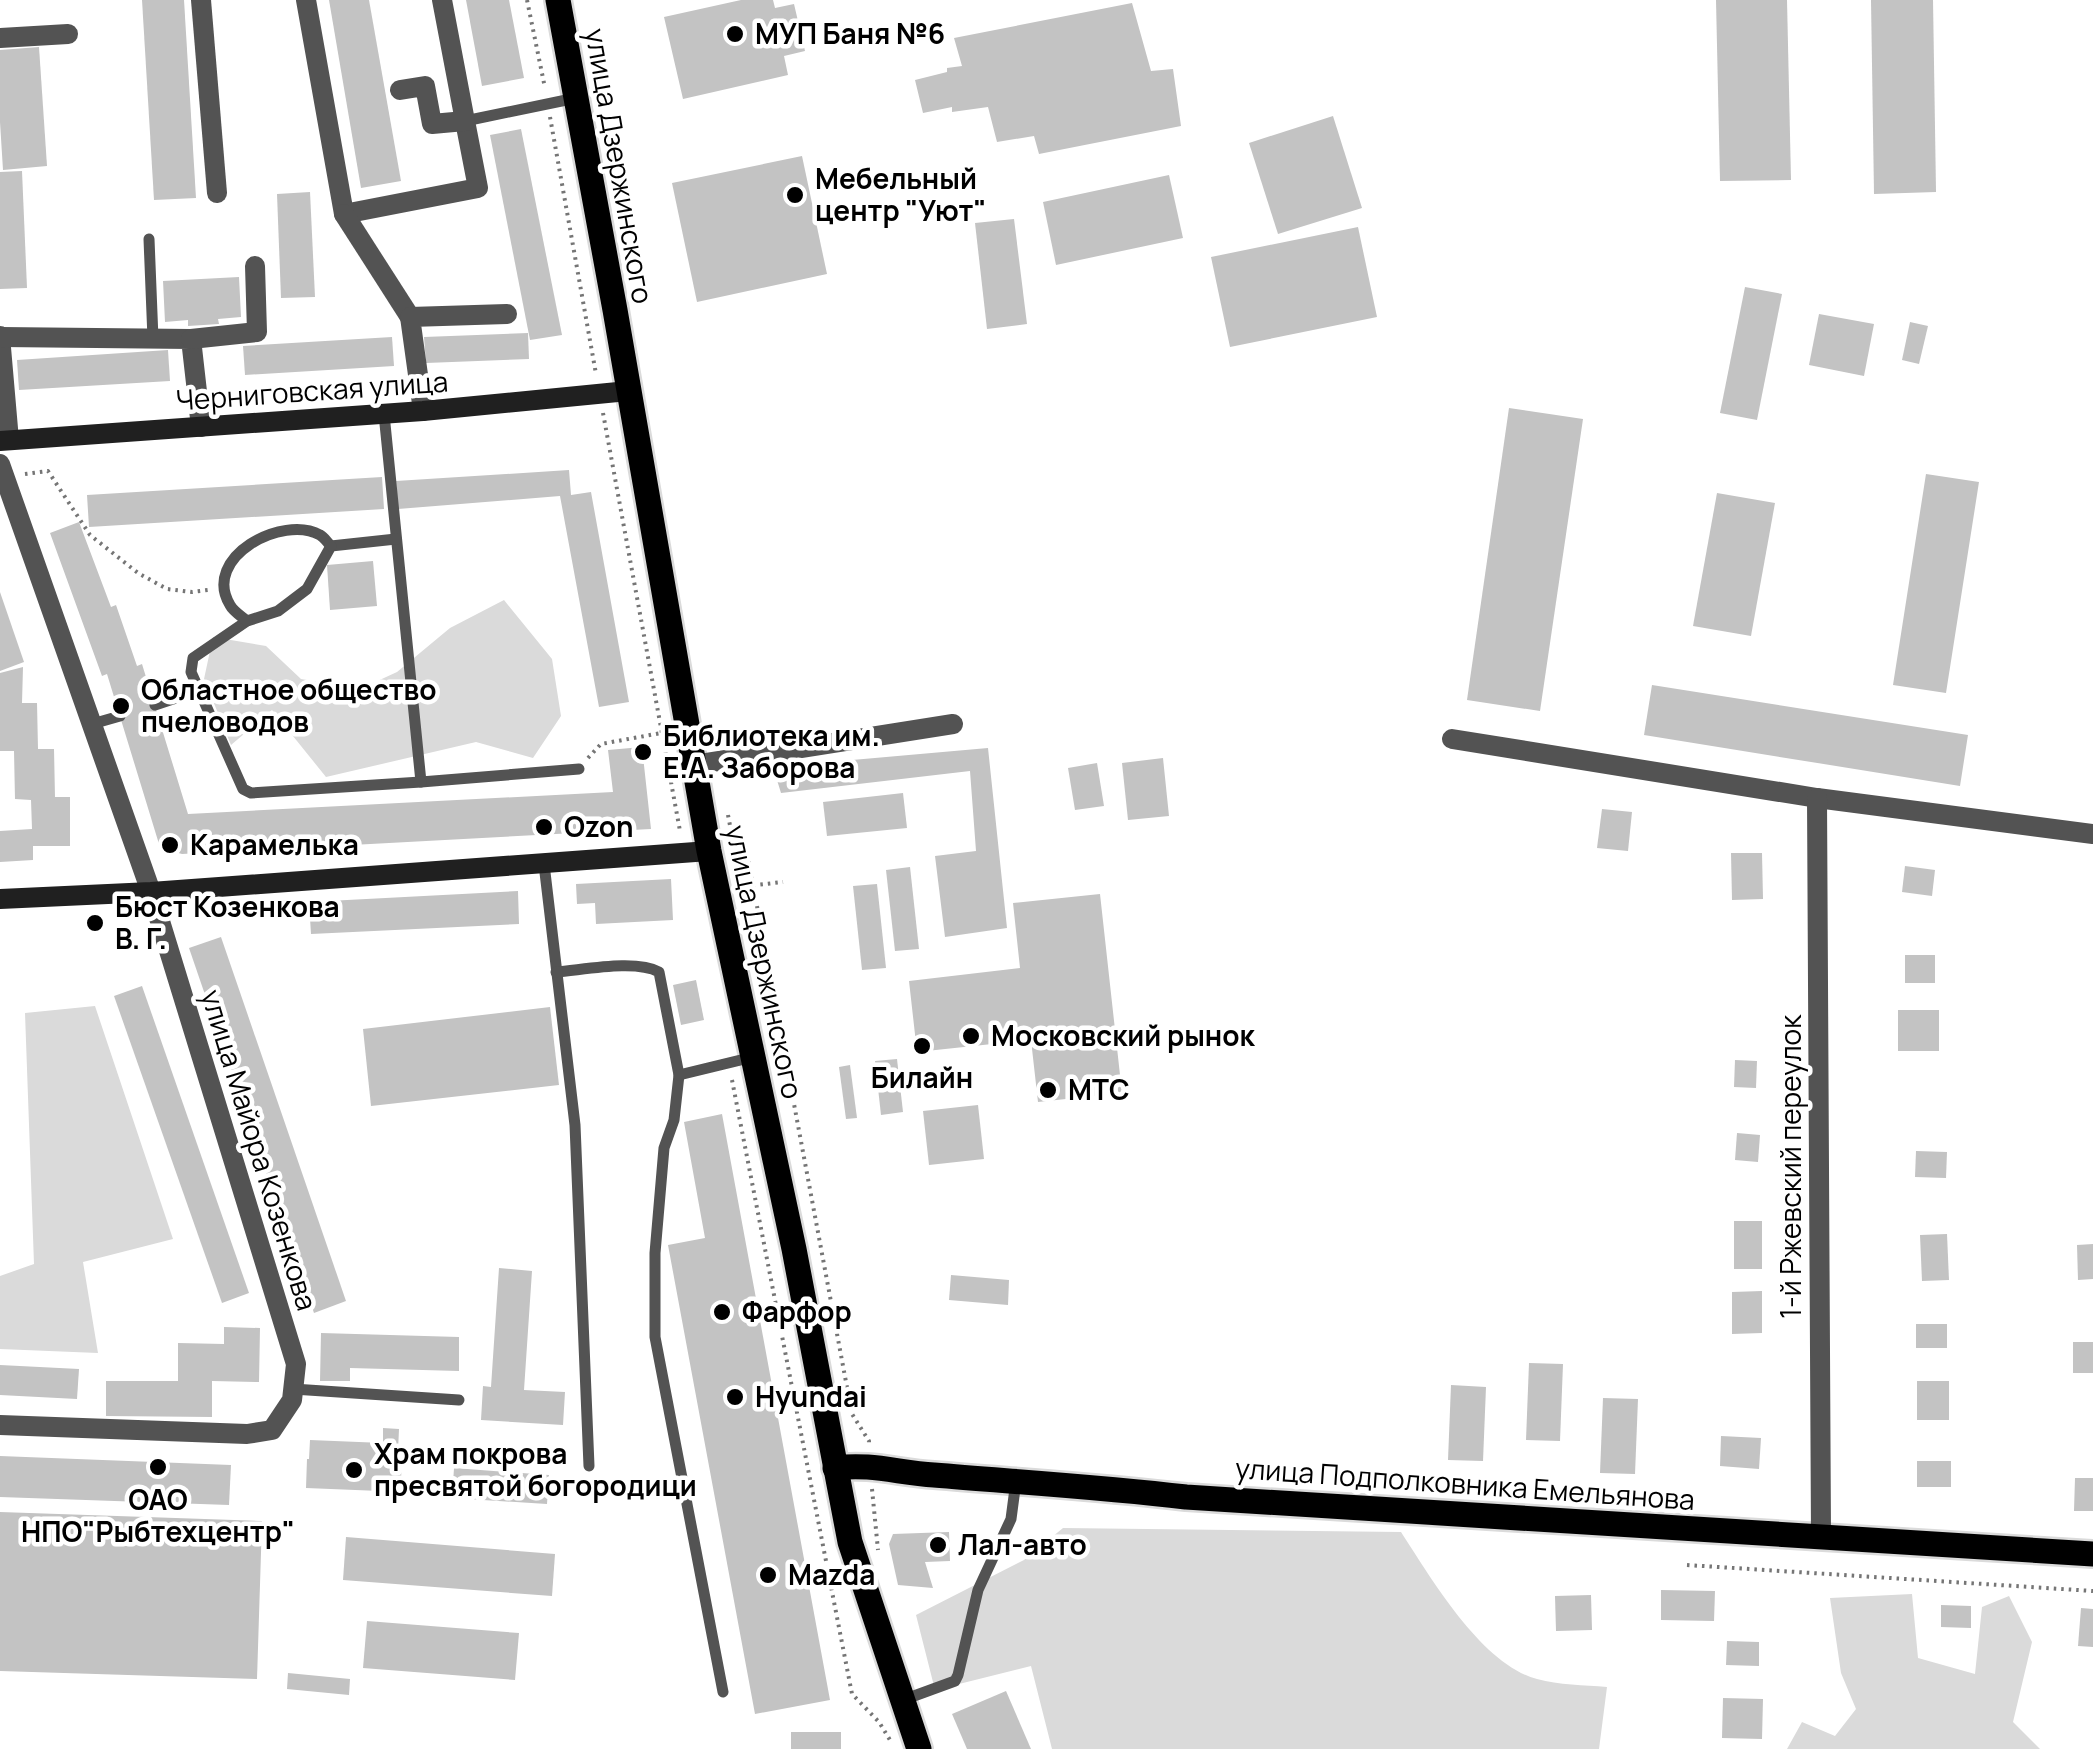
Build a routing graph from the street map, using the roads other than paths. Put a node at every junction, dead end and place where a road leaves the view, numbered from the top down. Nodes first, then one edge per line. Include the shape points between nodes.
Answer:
1 (200, 0) edge
2 (306, 0) edge
3 (442, 0) edge
4 (558, 0) edge
5 (68, 34) dead end
6 (0, 38) edge
7 (400, 90) dead end
8 (576, 98) junction
9 (465, 121) junction
10 (217, 193) dead end
11 (344, 214) junction
12 (149, 239) dead end
13 (254, 266) dead end
14 (507, 314) dead end
15 (410, 317) junction
16 (0, 337) edge
17 (153, 339) junction
18 (191, 339) junction
19 (628, 392) junction
20 (422, 411) junction
21 (384, 414) junction
22 (201, 427) junction
23 (5, 441) edge
24 (2, 470) edge
25 (396, 539) junction
26 (332, 546) junction
27 (247, 621) junction
28 (200, 690) junction
29 (155, 705) dead end
30 (120, 716) dead end
31 (92, 724) junction
32 (953, 724) dead end
33 (1452, 739) dead end
34 (694, 765) junction
35 (579, 769) road end
36 (420, 782) junction
37 (1817, 798) junction
38 (2093, 834) edge
39 (709, 851) junction
40 (544, 864) junction
41 (151, 892) junction
42 (0, 899) edge
43 (556, 972) junction
44 (753, 1056) junction
45 (679, 1075) junction
46 (293, 1389) junction
47 (459, 1400) dead end
48 (0, 1424) edge
49 (589, 1466) dead end
50 (835, 1468) junction
51 (1016, 1481) junction
52 (1822, 1536) junction
53 (2093, 1554) edge
54 (724, 1692) dead end
55 (903, 1700) junction
56 (919, 1749) edge

1 - 10 street
2 - 11 street
3 - 9 street
4 - 8 main road, улица Дзержинского
5 - 6 street
7 - 9 street via 425,86 432,124
8 - 9 lane
8 - 19 main road, улица Дзержинского
9 - 11 street via 478,188
11 - 15 street
12 - 17 lane
13 - 18 street via 256,332
14 - 15 street
15 - 20 street
16 - 17 street
16 - 23 street
17 - 18 street
18 - 22 street
19 - 20 main road, Черниговская улица
19 - 34 main road, улица Дзержинского
20 - 21 main road, Черниговская улица
21 - 22 main road, Черниговская улица
21 - 25 lane
22 - 23 main road, Черниговская улица
24 - 31 street, улица Майора Козенкова
25 - 26 lane
25 - 36 lane
26 - 27 lane via 307,590 278,611
26 - 27 lane via 318,534 294,530 241,549 227,566 223,588 230,607
27 - 28 lane via 193,658
28 - 29 lane
28 - 36 lane via 250,793
30 - 31 lane
31 - 41 street, улица Майора Козенкова
32 - 34 street
33 - 37 street
34 - 39 main road, улица Дзержинского
35 - 36 lane
37 - 38 street
37 - 52 street, 1-й Ржевский переулок
39 - 40 main road
39 - 44 main road, улица Дзержинского
40 - 41 main road
40 - 43 lane
41 - 42 main road
41 - 46 street, улица Майора Козенкова via 296,1364
43 - 45 lane via 639,966 659,972
43 - 49 lane via 575,1125
44 - 45 lane
44 - 50 main road, улица Дзержинского
45 - 54 lane via 664,1148 655,1337
46 - 47 lane
46 - 48 street via 272,1430 247,1434
50 - 51 main road, улица Подполковника Емельянова
50 - 55 main road, улица Дзержинского via 850,1542
51 - 52 main road, улица Подполковника Емельянова
51 - 55 lane via 1011,1518 978,1590 958,1675
52 - 53 main road, улица Подполковника Емельянова
55 - 56 main road, улица Дзержинского

